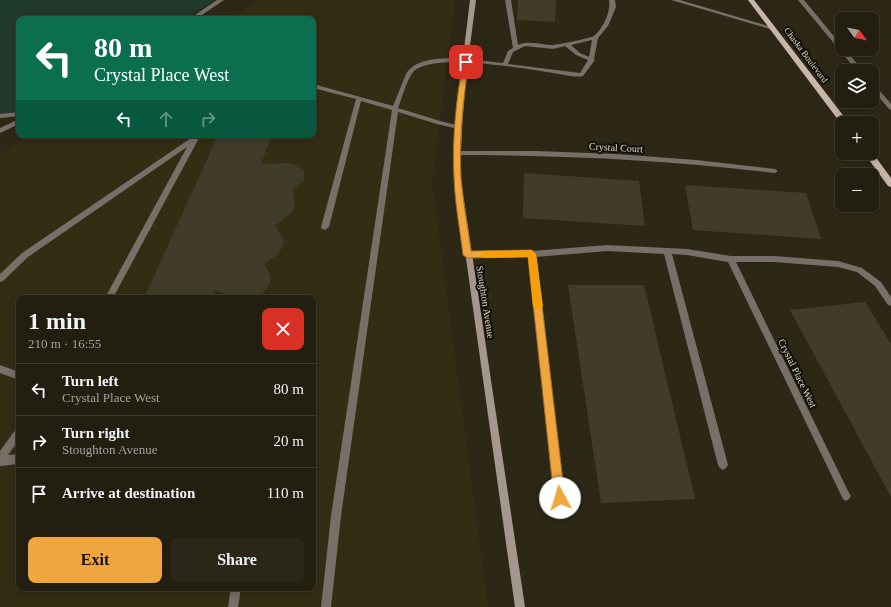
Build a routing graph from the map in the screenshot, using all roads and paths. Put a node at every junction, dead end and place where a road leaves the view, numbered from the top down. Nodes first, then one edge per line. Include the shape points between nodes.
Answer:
1 (221, 0) edge
2 (473, 0) edge
3 (508, 0) edge
4 (612, 0) edge
5 (674, 0) edge
6 (751, 0) edge
7 (801, 0) edge
8 (197, 16) edge
9 (772, 28) junction
10 (595, 38) junction
11 (566, 44) junction
12 (516, 49) junction
13 (592, 60) junction
14 (466, 62) junction
15 (854, 64) edge
16 (505, 65) junction
17 (316, 87) edge
18 (879, 93) edge
19 (359, 98) junction
20 (395, 108) junction
21 (891, 108) edge
22 (16, 114) edge
23 (0, 116) edge
24 (840, 116) edge
25 (16, 123) edge
26 (458, 127) junction
27 (0, 131) edge
28 (194, 138) edge
29 (196, 138) edge
30 (457, 152) junction
31 (873, 160) edge
32 (775, 171) dead end
33 (891, 184) edge
34 (324, 227) dead end
35 (667, 251) junction
36 (532, 254) junction
37 (467, 255) junction
38 (731, 259) junction
39 (0, 278) edge
40 (111, 295) edge
41 (891, 303) edge
42 (0, 369) edge
43 (16, 375) edge
44 (16, 436) edge
45 (0, 460) edge
46 (16, 460) edge
47 (723, 464) dead end
48 (846, 496) dead end
49 (560, 498) dead end
50 (236, 591) edge
51 (233, 607) edge
52 (326, 607) edge
53 (520, 607) edge

1 - 8 street
2 - 14 street, Stoughton Avenue
3 - 12 street
4 - 10 street via 613,7 605,26
5 - 9 street
6 - 9 main road, Chaska Boulevard
7 - 15 street
9 - 24 main road, Chaska Boulevard
10 - 11 street
10 - 13 street
11 - 12 street via 554,47 524,44
11 - 13 street via 578,54
12 - 16 street via 511,51
13 - 16 street via 581,75
14 - 16 street
14 - 20 street via 427,62 411,70
14 - 26 street, Stoughton Avenue
17 - 19 street
18 - 21 street
19 - 20 street
19 - 34 street
20 - 26 street
20 - 52 street via 336,516
22 - 23 street
25 - 27 street
26 - 30 street, Stoughton Avenue
28 - 39 street via 25,255
29 - 40 street
30 - 32 street, Crystal Court via 626,157
30 - 37 street, Stoughton Avenue
31 - 33 main road
35 - 36 street via 607,248
35 - 38 street
35 - 47 street
36 - 37 street
36 - 49 street
37 - 53 street, Stoughton Avenue
38 - 41 street via 774,259 838,264 859,270 878,284
38 - 48 street, Crystal Place West
42 - 43 street
44 - 45 street
45 - 46 street
50 - 51 street

